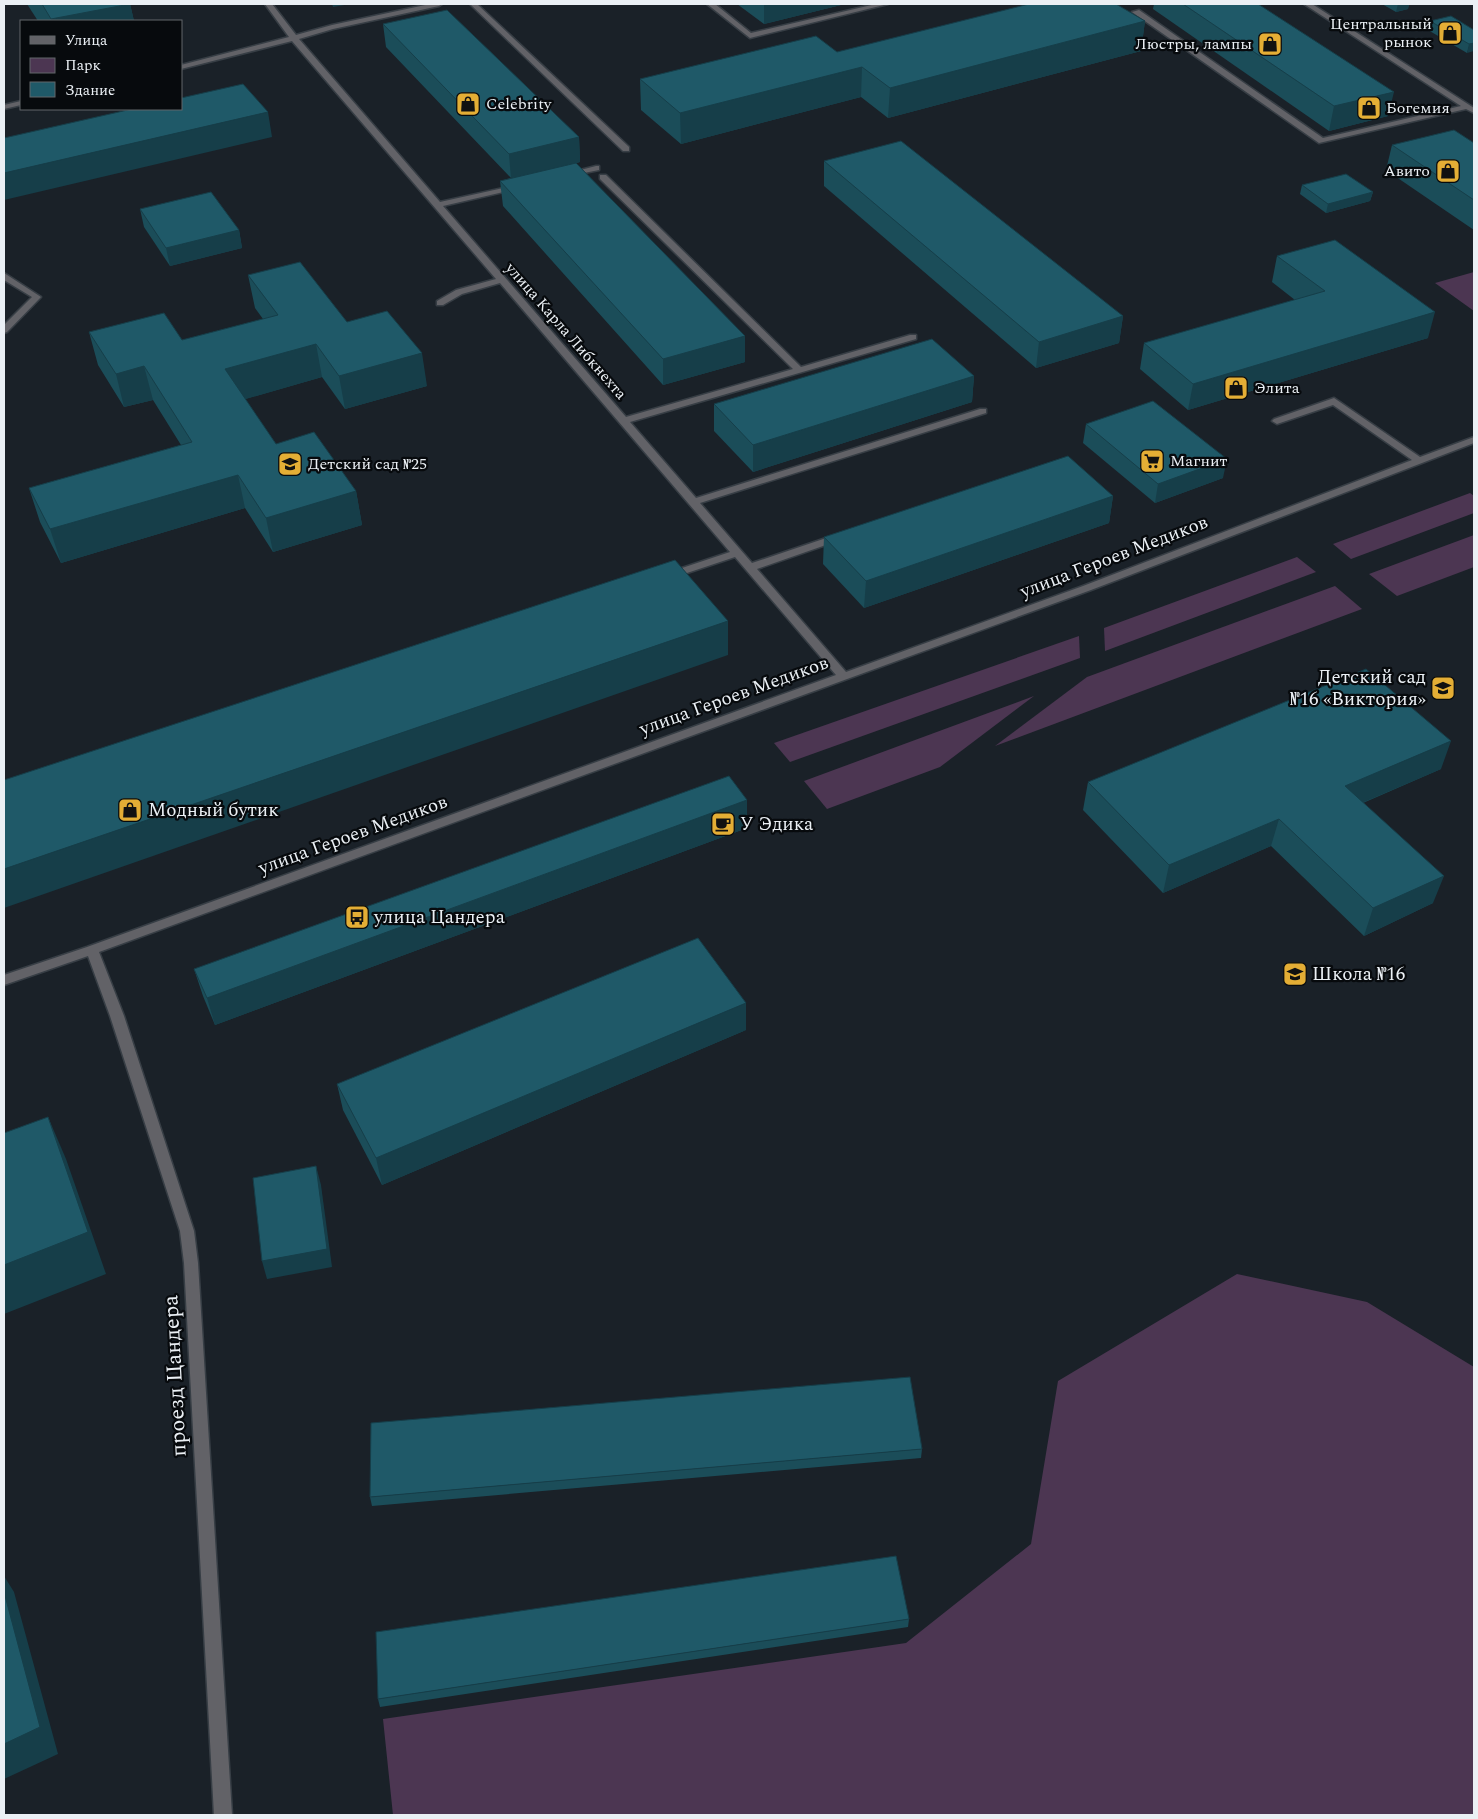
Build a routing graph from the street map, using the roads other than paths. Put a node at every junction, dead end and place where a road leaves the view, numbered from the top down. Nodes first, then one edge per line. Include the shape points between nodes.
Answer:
1 (268, 4) edge
2 (439, 4) edge
3 (474, 4) edge
4 (712, 4) edge
5 (884, 4) edge
6 (1307, 4) edge
7 (1136, 12) dead end
8 (294, 38) junction
9 (182, 67) edge
10 (20, 103) edge
11 (1466, 106) junction
12 (4, 107) edge
13 (1474, 111) edge
14 (626, 149) dead end
15 (596, 168) dead end
16 (557, 177) edge
17 (603, 178) dead end
18 (528, 184) edge
19 (438, 205) junction
20 (4, 276) edge
21 (502, 280) junction
22 (440, 303) dead end
23 (4, 330) edge
24 (913, 337) dead end
25 (799, 370) junction
26 (983, 411) dead end
27 (1277, 421) dead end
28 (624, 422) junction
29 (1474, 440) edge
30 (1419, 461) junction
31 (694, 502) junction
32 (847, 534) edge
33 (737, 553) junction
34 (750, 568) junction
35 (657, 580) edge
36 (843, 676) junction
37 (92, 950) junction
38 (4, 980) edge
39 (223, 1815) edge

1 - 8 street, улица Карла Либкнехта
2 - 8 street
3 - 14 street
4 - 5 street via 750,36
6 - 11 street
7 - 11 street via 1322,141
8 - 9 street
8 - 19 street, улица Карла Либкнехта
10 - 12 street
11 - 13 street
15 - 16 street
17 - 25 street
18 - 19 street
19 - 21 street, улица Карла Либкнехта
20 - 23 street via 37,298
21 - 22 street via 459,292
21 - 28 street, улица Карла Либкнехта
24 - 25 street
25 - 28 street
26 - 31 street
27 - 30 street via 1334,401
28 - 31 street, улица Карла Либкнехта
29 - 30 street, улица Героев Медиков
30 - 36 street, улица Героев Медиков via 1097,584
31 - 33 street, улица Карла Либкнехта
32 - 34 street
33 - 34 street, улица Карла Либкнехта
33 - 35 street
34 - 36 street, улица Карла Либкнехта
36 - 37 street, улица Героев Медиков
37 - 38 street, улица Героев Медиков
37 - 39 street, проезд Цандера via 117,1016 187,1231

